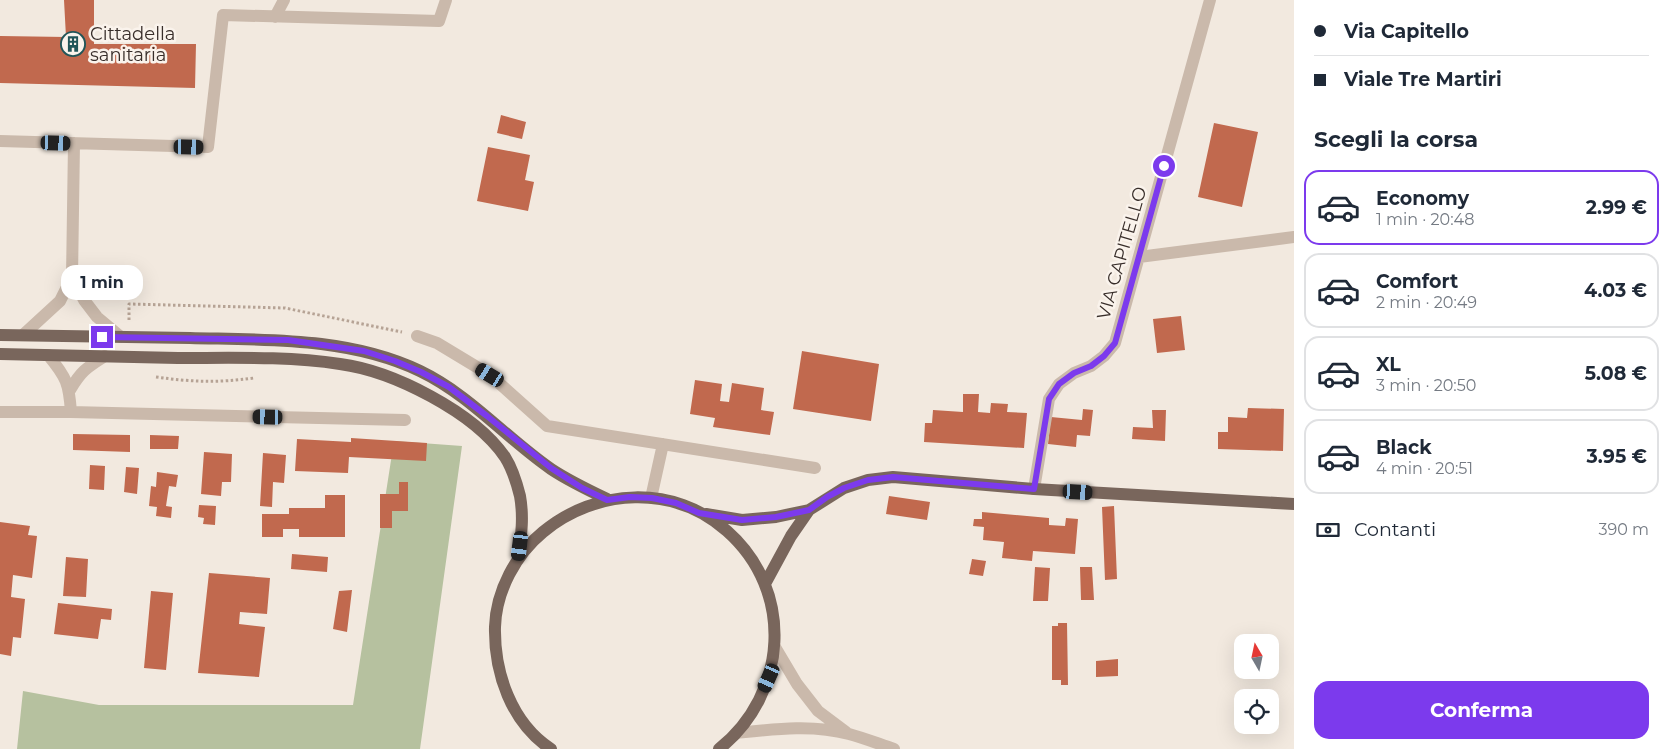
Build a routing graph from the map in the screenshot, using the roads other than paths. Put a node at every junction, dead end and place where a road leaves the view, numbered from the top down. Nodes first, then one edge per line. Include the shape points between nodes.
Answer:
1 (284, 0) edge
2 (446, 0) edge
3 (1210, 0) edge
4 (275, 17) junction
5 (0, 141) edge
6 (74, 143) junction
7 (1294, 237) edge
8 (1139, 258) junction
9 (72, 277) junction
10 (0, 335) edge
11 (23, 335) junction
12 (417, 336) road end
13 (121, 337) junction
14 (0, 354) edge
15 (24, 355) junction
16 (48, 355) junction
17 (105, 356) junction
18 (0, 361) edge
19 (70, 390) junction
20 (0, 412) edge
21 (71, 412) junction
22 (405, 420) dead end
23 (663, 444) junction
24 (815, 468) dead end
25 (1034, 489) junction
26 (652, 498) junction
27 (607, 500) junction
28 (1294, 504) edge
29 (809, 510) junction
30 (699, 513) junction
31 (518, 560) junction
32 (765, 584) junction
33 (775, 647) junction
34 (737, 733) junction
35 (848, 734) junction
36 (551, 749) edge
37 (719, 749) edge
38 (894, 749) edge

1 - 4 street
2 - 4 street via 439,21
3 - 8 street, VIA CAPITELLO
4 - 6 street via 224,15 208,147
5 - 6 street
6 - 9 street
7 - 8 street
8 - 25 street, VIA CAPITELLO via 1115,343 1091,366 1059,384 1049,399
9 - 11 street via 60,302
9 - 13 street via 97,317
10 - 11 main road
11 - 13 main road
12 - 23 street via 437,343 490,375 547,426
13 - 27 main road via 288,340 364,351 395,361 449,387 551,468
14 - 15 main road
15 - 16 main road
15 - 18 main road
16 - 17 main road
16 - 19 street
17 - 19 street via 78,376
17 - 31 main road via 275,359 341,364 398,380 462,416 505,458 519,494 523,518
19 - 21 street
20 - 21 street
21 - 22 street
23 - 24 street
23 - 26 street
25 - 28 main road
25 - 29 main road via 893,477 868,480 844,488
26 - 27 main road
26 - 30 main road via 676,503
27 - 31 main road via 581,508 557,521 535,538
29 - 30 main road via 742,520
29 - 32 main road
30 - 32 main road via 727,531 749,555
31 - 36 main road via 507,580 495,624 498,670 516,712 530,731
32 - 33 main road via 774,614
33 - 34 main road via 769,678 756,707
33 - 35 street via 818,711
34 - 35 street via 815,728
34 - 37 main road
35 - 38 street

